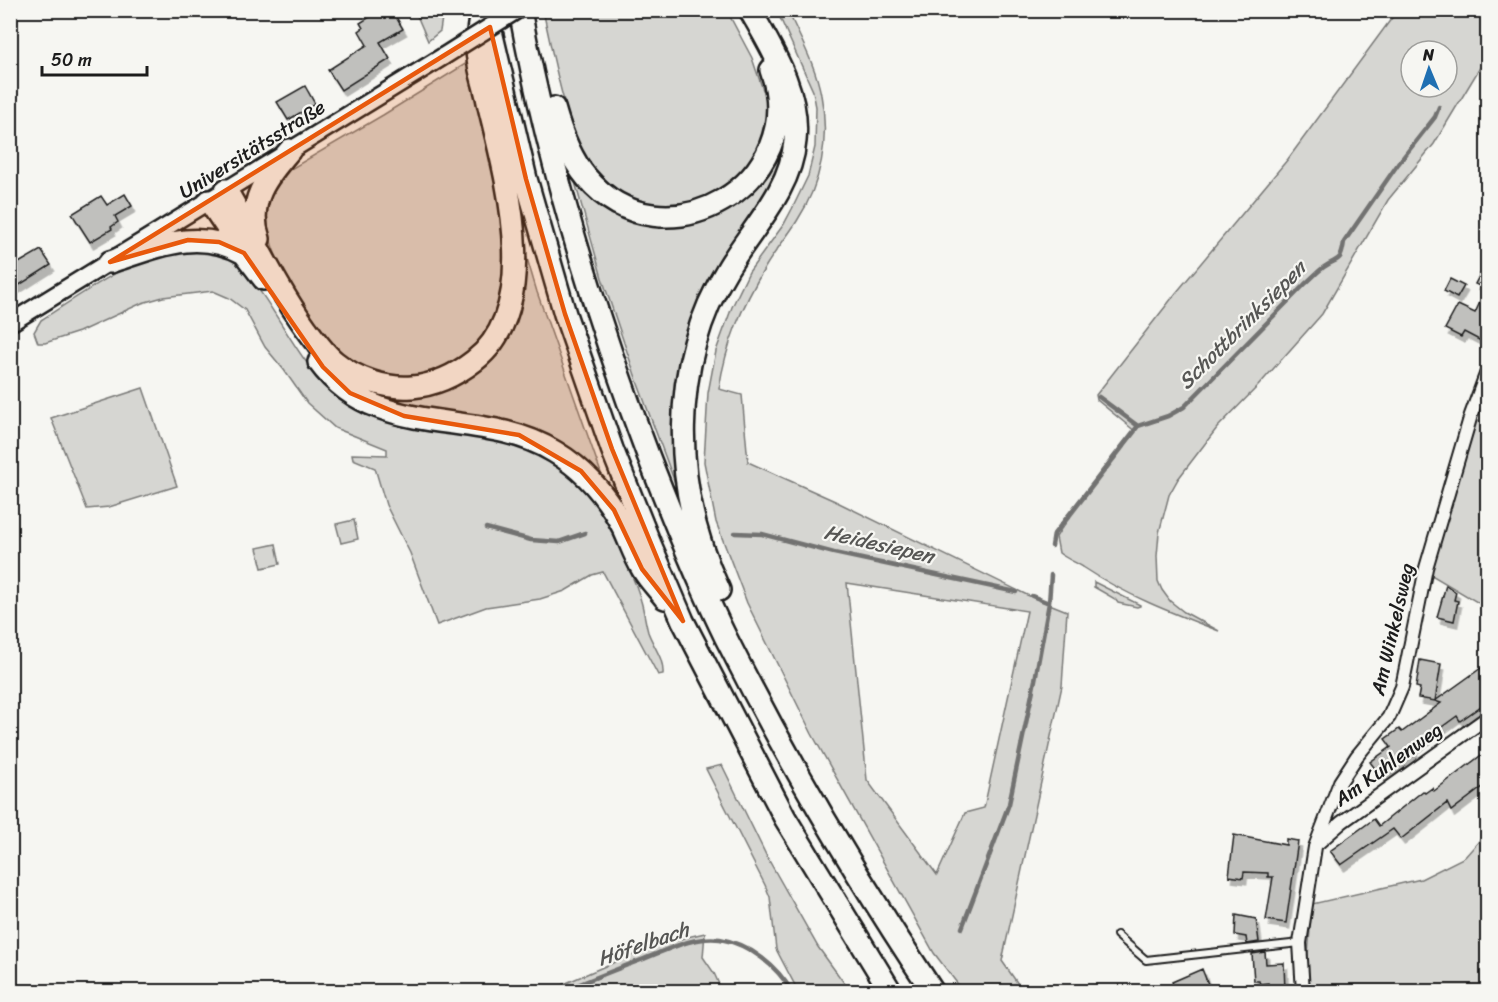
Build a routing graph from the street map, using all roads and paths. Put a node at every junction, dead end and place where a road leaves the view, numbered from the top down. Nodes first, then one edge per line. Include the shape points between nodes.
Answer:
1 (480, 10) edge
2 (486, 10) edge
3 (518, 10) edge
4 (528, 10) edge
5 (741, 10) edge
6 (750, 10) edge
7 (290, 150) junction
8 (217, 196) junction
9 (244, 253) junction
10 (265, 260) junction
11 (110, 262) junction
12 (10, 323) edge
13 (1488, 369) edge
14 (683, 621) junction
15 (768, 716) junction
16 (1488, 717) edge
17 (1315, 846) junction
18 (1117, 935) dead end
19 (1300, 943) junction
20 (891, 992) edge
21 (933, 992) edge
22 (1303, 992) edge

1 - 10 highway via 477,50 507,188 514,257 512,298 492,343 463,370 424,385 388,386 359,377 321,349
2 - 14 highway via 526,179 565,314 612,448
3 - 7 main road, Universitätsstraße, bridge
3 - 15 highway via 558,179 616,368 679,534 726,637
4 - 5 highway via 561,134 579,167 613,202 662,215 695,212 725,200 751,179 767,154 777,118 775,83 768,60
6 - 15 highway via 789,87 795,110 795,141 777,194 726,270 706,312 686,386 683,436 694,522 717,586 766,689
7 - 8 main road, Universitätsstraße
7 - 10 highway via 261,187 256,203 256,232
8 - 9 highway
8 - 10 highway
8 - 11 main road, Universitätsstraße
9 - 11 highway via 219,242 188,240
9 - 14 highway via 323,367 365,403 404,416 519,435 554,451 581,471 614,510 642,569
11 - 12 main road, Universitätsstraße
13 - 17 street, Am Winkelsweg via 1426,568 1402,687 1389,717 1340,782
14 - 20 highway via 785,818
15 - 21 highway via 864,884
16 - 17 street, Am Kuhlenweg via 1342,822
17 - 19 street, Am Winkelsweg
18 - 19 lane via 1146,960
19 - 22 street, Am Winkelsweg

